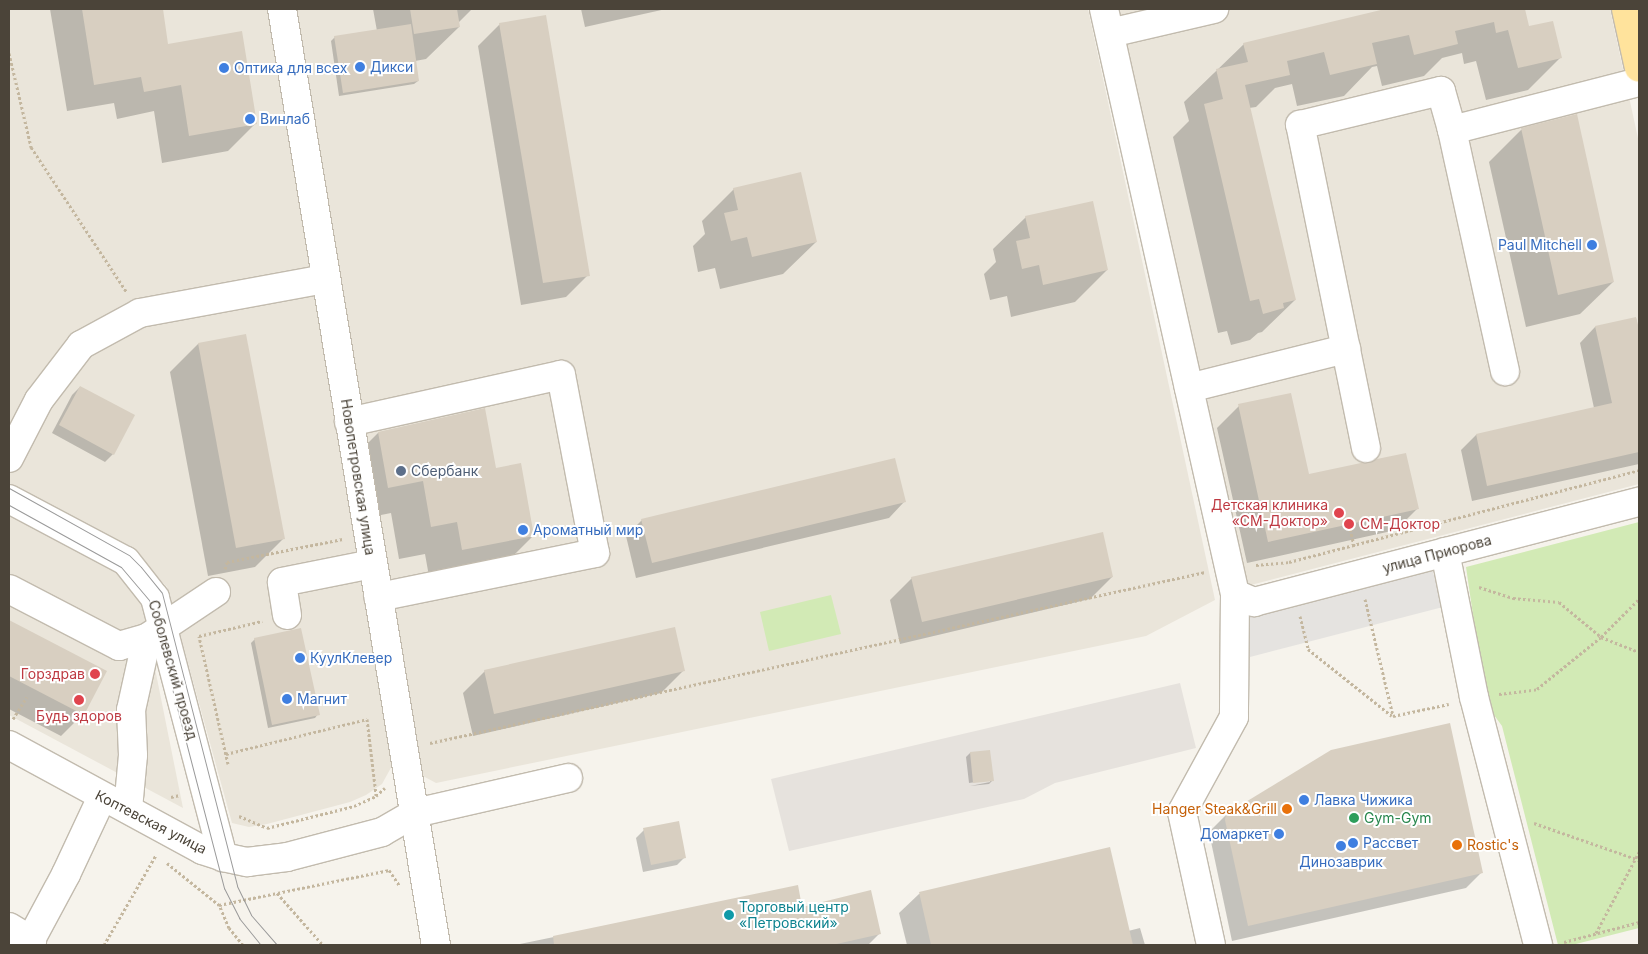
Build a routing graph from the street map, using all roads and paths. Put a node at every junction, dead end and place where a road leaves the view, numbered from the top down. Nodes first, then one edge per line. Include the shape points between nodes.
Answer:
1 (282, 9) edge
2 (1214, 9) edge
3 (1626, 9) edge
4 (1107, 21) edge
5 (9, 53) edge
6 (1639, 68) edge
7 (1639, 82) edge
8 (1452, 130) junction
9 (326, 279) junction
10 (140, 313) junction
11 (1346, 349) junction
12 (1506, 371) dead end
13 (1189, 388) junction
14 (349, 422) junction
15 (1366, 448) dead end
16 (9, 458) edge
17 (1639, 470) edge
18 (9, 499) edge
19 (1639, 502) edge
20 (1348, 524) dead end
21 (1354, 546) junction
22 (1445, 552) junction
23 (1289, 562) junction
24 (372, 564) junction
25 (1229, 567) junction
26 (1359, 575) junction
27 (1450, 578) junction
28 (9, 589) edge
29 (216, 592) dead end
30 (1294, 592) junction
31 (1235, 594) junction
32 (378, 598) junction
33 (1639, 599) edge
34 (287, 615) joint
35 (155, 633) junction
36 (1601, 637) junction
37 (1639, 652) edge
38 (27, 697) dead end
39 (1474, 697) junction
40 (1393, 716) junction
41 (9, 726) edge
42 (9, 745) edge
43 (226, 754) junction
44 (407, 767) junction
45 (229, 769) dead end
46 (568, 778) dead end
47 (376, 796) junction
48 (102, 797) junction
49 (238, 809) dead end
50 (128, 810) junction
51 (415, 813) junction
52 (1503, 813) junction
53 (1639, 852) edge
54 (223, 857) junction
55 (1634, 858) junction
56 (1639, 860) edge
57 (402, 891) dead end
58 (277, 892) junction
59 (219, 904) junction
60 (1639, 922) edge
61 (1596, 933) junction
62 (30, 939) edge
63 (1549, 944) edge
64 (104, 945) edge
65 (244, 945) edge
66 (323, 945) edge
67 (436, 945) edge
68 (1211, 945) edge

1 - 9 street, Новопетровская улица
2 - 4 street
3 - 6 main road
4 - 13 street
5 - 10 path via 31,147
7 - 8 street
8 - 11 street via 1441,92 1300,125
8 - 12 street
9 - 10 street
9 - 14 street, Новопетровская улица
10 - 16 street via 81,345 39,400
11 - 13 street
11 - 15 street
13 - 25 street
14 - 24 street, Новопетровская улица
14 - 32 street via 561,375 595,552
17 - 21 path
18 - 35 street, Соболевский проезд via 126,561 155,598
19 - 22 street, улица Приорова
20 - 21 path
21 - 23 path
21 - 26 path
22 - 26 street, улица Приорова
22 - 27 street
23 - 25 path
23 - 30 path
24 - 32 street, Новопетровская улица
24 - 34 street via 282,582
25 - 31 street
25 - 44 path via 422,745 426,763
26 - 30 street, улица Приорова
26 - 40 path
27 - 36 path via 1514,598 1559,602
27 - 39 street
28 - 35 street via 119,646
29 - 35 street
30 - 31 street, улица Приорова via 1254,602
30 - 40 path via 1308,649
31 - 68 street via 1234,716 1182,812
32 - 44 street, Новопетровская улица
33 - 36 path
34 - 43 path via 199,636
35 - 50 street via 131,710 133,754
35 - 54 street, Соболевский проезд
36 - 37 path
36 - 39 path via 1538,689
38 - 41 path
39 - 40 path
39 - 52 street
42 - 48 street, Коптевская улица
43 - 45 path
43 - 47 path via 367,719
44 - 47 path
44 - 51 street, Новопетровская улица
46 - 51 street, Коптевская улица
47 - 49 path via 354,806 267,828 240,817
48 - 50 street, Коптевская улица
48 - 62 street
50 - 54 street, Коптевская улица via 202,850
51 - 54 street, Коптевская улица via 382,832 286,857 248,862
51 - 67 street, Новопетровская улица
52 - 55 path
52 - 63 street
53 - 55 path
55 - 56 path
55 - 61 path
57 - 58 path via 389,870
58 - 59 path
58 - 66 path
59 - 64 path via 157,854
59 - 65 path via 229,928
60 - 61 path
61 - 63 path

